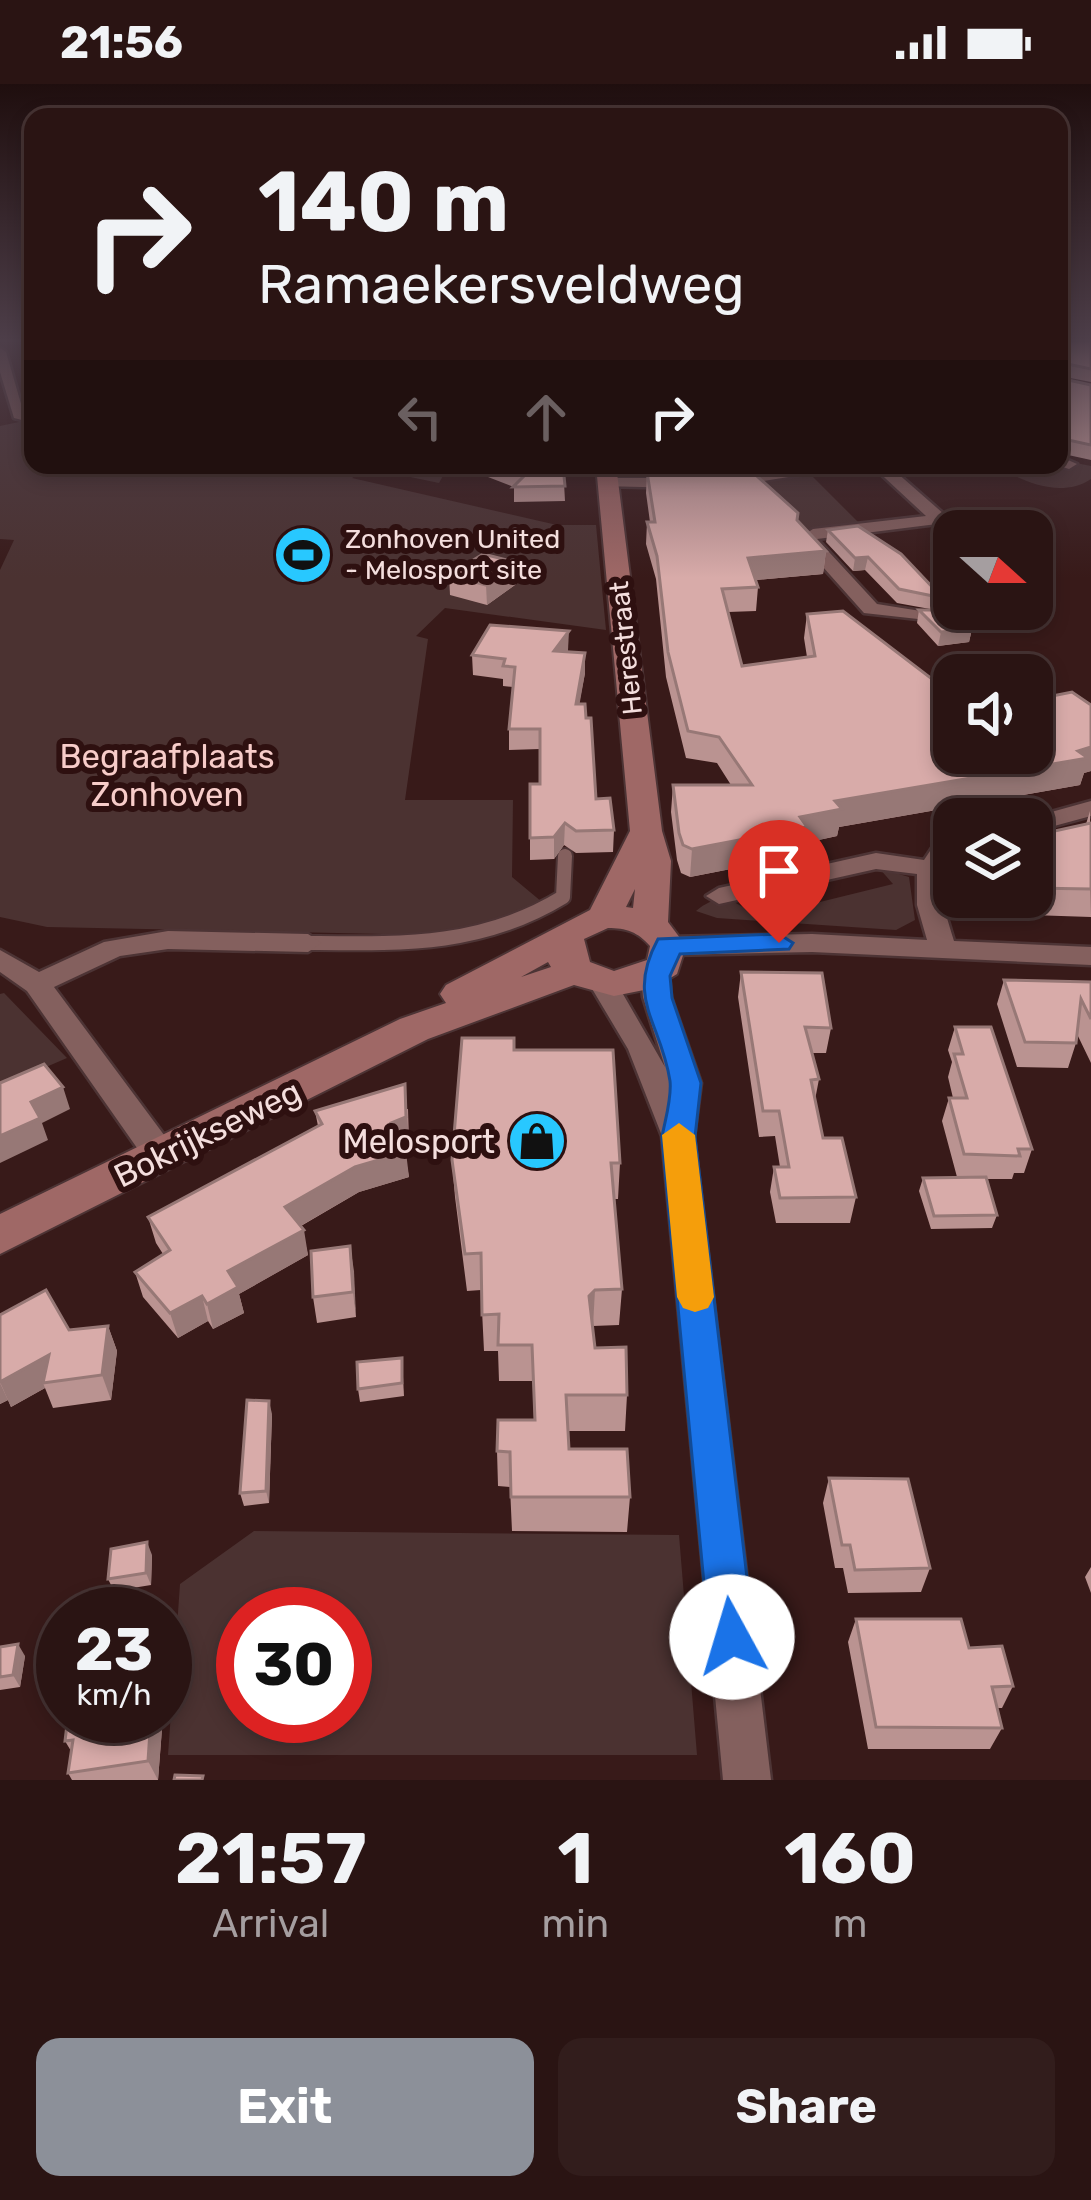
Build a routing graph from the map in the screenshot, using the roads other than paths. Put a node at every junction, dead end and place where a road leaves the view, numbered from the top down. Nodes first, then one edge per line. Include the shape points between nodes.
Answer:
1 (607, 474) edge
2 (788, 474) edge
3 (889, 474) edge
4 (920, 616) edge
5 (1091, 808) edge
6 (1053, 819) edge
7 (646, 831) junction
8 (565, 856) dead end
9 (933, 860) edge
10 (928, 868) junction
11 (719, 896) dead end
12 (604, 916) junction
13 (308, 943) joint
14 (658, 948) junction
15 (943, 949) junction
16 (1091, 956) edge
17 (0, 959) edge
18 (581, 964) junction
19 (37, 984) junction
20 (678, 1137) junction
21 (160, 1156) junction
22 (0, 1235) edge
23 (747, 1780) edge

1 - 2 street via 722,483
1 - 7 street, Herestraat
3 - 4 street via 939,519 807,539 871,609
5 - 6 street
7 - 12 street
7 - 14 street, Herestraat
8 - 13 lane via 563,897 503,933 471,941
9 - 10 street
10 - 11 street via 876,861
10 - 15 street
12 - 14 street
12 - 18 street via 574,928
13 - 19 street via 168,940 114,948
14 - 15 street
14 - 18 street via 632,983
14 - 20 street, Herestraat via 657,998 686,1083
15 - 16 street
17 - 19 street
18 - 20 street, Herestraat via 643,1049
18 - 21 street, Bokrijkseweg via 414,1029
19 - 21 street
20 - 23 street, Herestraat
21 - 22 street, Bokrijkseweg

